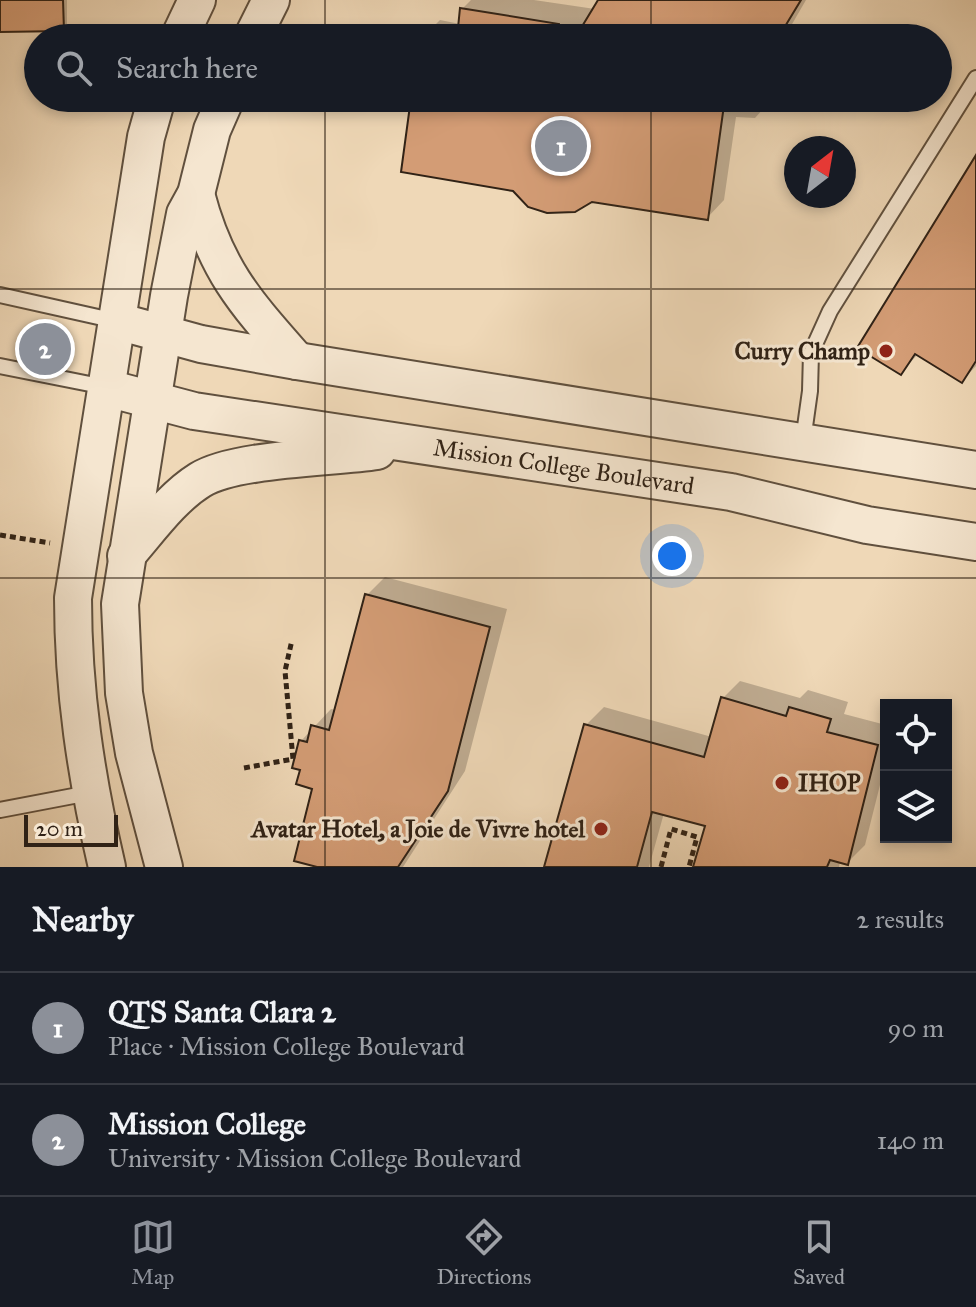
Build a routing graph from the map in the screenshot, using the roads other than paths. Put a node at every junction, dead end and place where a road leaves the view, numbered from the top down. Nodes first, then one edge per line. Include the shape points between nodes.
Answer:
1 (197, 0) edge
2 (271, 0) edge
3 (186, 24) edge
4 (259, 24) edge
5 (976, 78) edge
6 (153, 112) edge
7 (220, 112) edge
8 (196, 194) junction
9 (0, 295) edge
10 (117, 321) junction
11 (163, 334) junction
12 (297, 361) junction
13 (0, 366) edge
14 (107, 388) junction
15 (152, 400) junction
16 (803, 441) junction
17 (411, 446) junction
18 (976, 470) edge
19 (976, 542) edge
20 (126, 556) junction
21 (90, 793) junction
22 (0, 810) edge
23 (107, 867) edge
24 (164, 867) edge

1 - 3 street
2 - 4 street
5 - 16 lane via 830,311 811,353
6 - 10 street
7 - 8 street
8 - 11 street via 185,214
8 - 12 street via 218,260
9 - 10 lane
10 - 11 street
10 - 14 street
11 - 12 street
11 - 15 street
12 - 16 street
13 - 14 lane
14 - 15 street, Mission College Boulevard
14 - 21 street via 73,598 73,654
15 - 17 street, Mission College Boulevard
15 - 20 street
16 - 18 street
17 - 19 street, Mission College Boulevard via 731,492 867,525
17 - 20 street via 228,468 200,480
20 - 24 street via 119,629 124,693
21 - 22 lane
21 - 23 street

